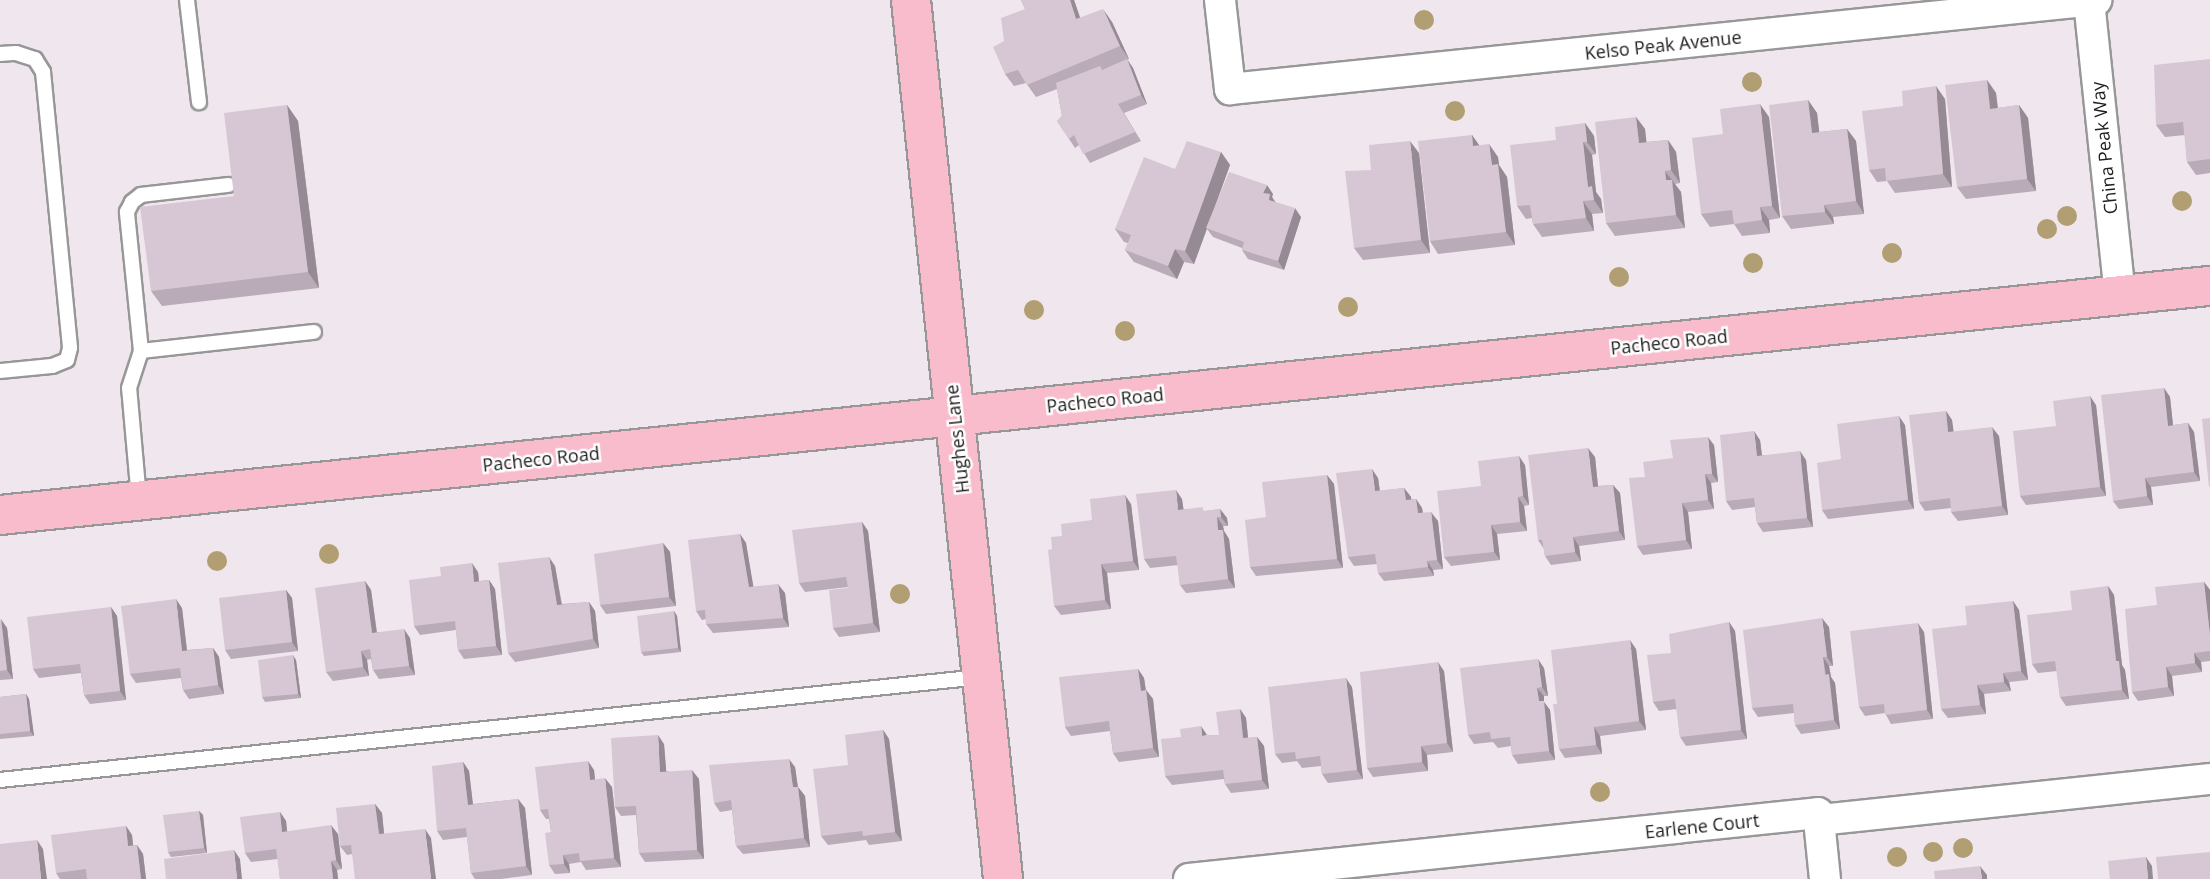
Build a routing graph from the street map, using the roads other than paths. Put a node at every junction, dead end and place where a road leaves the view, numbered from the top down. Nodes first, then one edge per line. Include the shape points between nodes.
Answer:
1 (187, 0) edge
2 (911, 0) edge
3 (1220, 0) edge
4 (2096, 0) edge
5 (2089, 1) edge
6 (0, 54) edge
7 (199, 102) dead end
8 (228, 185) edge
9 (2210, 286) edge
10 (2120, 295) junction
11 (314, 332) dead end
12 (141, 351) junction
13 (0, 371) edge
14 (955, 416) junction
15 (139, 500) junction
16 (0, 515) edge
17 (982, 677) junction
18 (2210, 779) edge
19 (0, 780) edge
20 (1819, 820) junction
21 (1003, 879) edge
22 (1189, 879) edge
23 (1825, 879) edge

1 - 7 lane
2 - 14 street, Hughes Lane
3 - 5 street, Kelso Peak Avenue via 1230,89
4 - 5 street, Kelso Peak Avenue
5 - 10 street, China Peak Way
6 - 13 lane via 35,59 43,72 70,348 66,360 52,366
8 - 12 lane via 141,195 132,202 127,212
9 - 10 street, Pacheco Road
10 - 14 street, Pacheco Road
11 - 12 lane
12 - 15 lane via 130,388
14 - 15 street, Pacheco Road
14 - 17 street, Hughes Lane
15 - 16 street, Pacheco Road
17 - 19 lane
17 - 21 street, Hughes Lane
18 - 20 street, Earlene Court
20 - 22 street, Earlene Court via 1818,813
20 - 23 street

